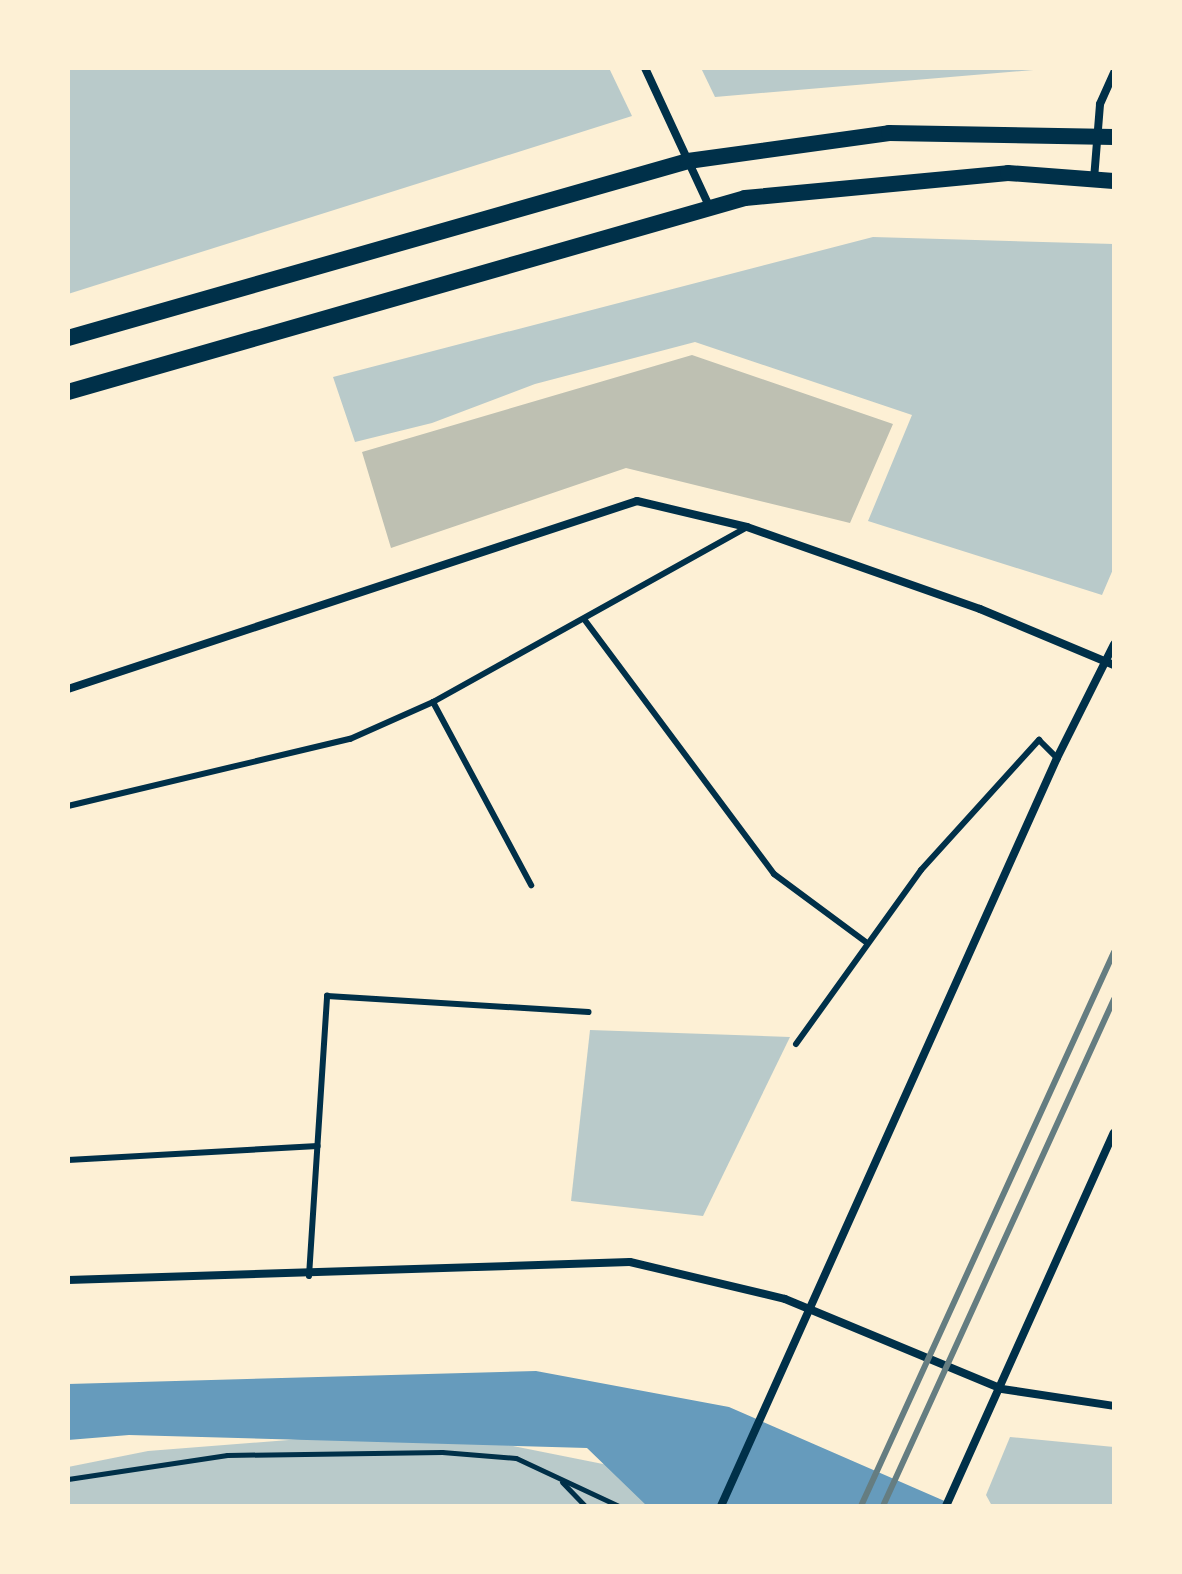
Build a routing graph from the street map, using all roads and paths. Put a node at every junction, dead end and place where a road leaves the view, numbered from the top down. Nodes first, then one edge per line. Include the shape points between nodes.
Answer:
1 (645, 68) edge
2 (1114, 72) edge
3 (1096, 136) junction
4 (1114, 137) edge
5 (688, 161) junction
6 (1093, 180) junction
7 (1114, 181) edge
8 (709, 206) junction
9 (68, 338) edge
10 (68, 392) edge
11 (747, 527) junction
12 (584, 619) junction
13 (1114, 644) edge
14 (1112, 662) edge
15 (68, 689) edge
16 (433, 702) junction
17 (1057, 758) junction
18 (68, 806) edge
19 (531, 885) dead end
20 (866, 942) junction
21 (589, 1012) dead end
22 (796, 1044) dead end
23 (1114, 1133) edge
24 (318, 1146) junction
25 (68, 1160) edge
26 (309, 1276) junction
27 (68, 1280) edge
28 (812, 1308) junction
29 (1002, 1389) junction
30 (1114, 1406) edge
31 (68, 1479) edge
32 (561, 1481) junction
33 (585, 1506) edge
34 (619, 1506) edge
35 (721, 1506) edge
36 (946, 1506) edge

1 - 5 street
2 - 3 street via 1100,104
3 - 4 main road
3 - 5 main road via 889,133
3 - 6 street
5 - 8 street
5 - 9 main road
6 - 7 main road
6 - 8 main road via 1008,173
8 - 10 main road
11 - 12 lane
11 - 14 street
11 - 15 street via 637,501
12 - 16 lane
12 - 20 lane via 774,874
13 - 14 street
14 - 17 street
16 - 18 lane via 350,739
16 - 19 lane
17 - 20 lane via 1039,740 921,870
17 - 28 street
20 - 22 lane
21 - 24 lane via 327,996
23 - 29 street
24 - 25 lane
24 - 26 lane
26 - 27 street
26 - 28 street via 630,1262 704,1276
28 - 29 street
28 - 35 street
29 - 30 street
29 - 36 street
31 - 32 path via 227,1455 442,1452 516,1458
32 - 33 path
32 - 34 path

